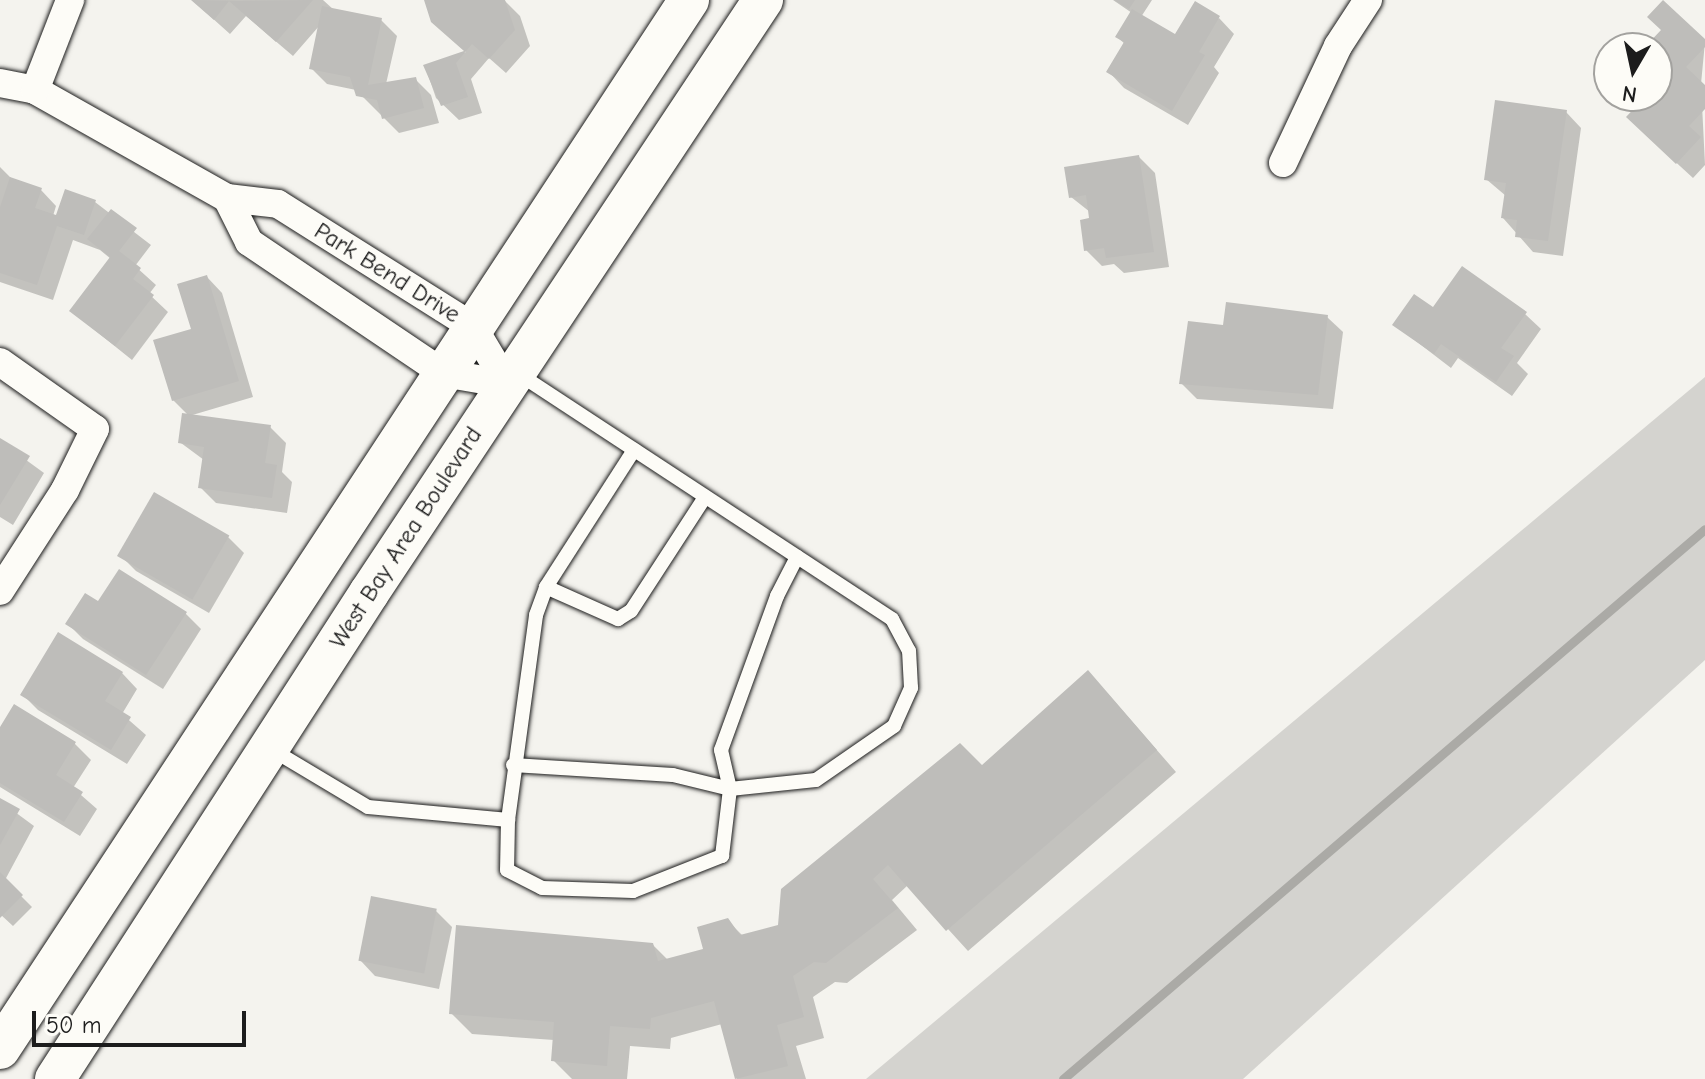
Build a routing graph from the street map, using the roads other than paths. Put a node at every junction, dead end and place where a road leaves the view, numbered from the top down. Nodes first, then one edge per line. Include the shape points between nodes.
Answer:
1 (70, 0) edge
2 (689, 0) edge
3 (763, 0) edge
4 (1368, 0) edge
5 (0, 83) edge
6 (35, 90) junction
7 (1283, 163) dead end
8 (227, 198) junction
9 (473, 327) junction
10 (0, 362) edge
11 (443, 373) junction
12 (512, 378) junction
13 (634, 450) junction
14 (705, 497) junction
15 (797, 557) junction
16 (546, 587) junction
17 (0, 591) edge
18 (270, 747) junction
19 (513, 765) junction
20 (730, 789) junction
21 (508, 820) junction
22 (0, 1049) edge
23 (55, 1079) edge

1 - 6 street
2 - 9 main road
3 - 12 main road, West Bay Area Boulevard
4 - 7 street via 1338,46
5 - 6 street, Park Bend Drive
6 - 8 street, Park Bend Drive
8 - 9 street, Park Bend Drive via 278,204
8 - 11 street, Park Bend Drive via 249,242
9 - 11 main road
9 - 12 street, Park Bend Drive
10 - 17 street via 95,429 65,490
11 - 12 street, Park Bend Drive
11 - 22 main road
12 - 13 lane
12 - 18 main road, West Bay Area Boulevard
13 - 14 lane
13 - 16 lane
14 - 15 lane
14 - 16 lane via 631,611 618,619
15 - 20 lane via 777,596 721,750
15 - 20 lane via 892,619 909,651 911,688 894,726 816,780
16 - 19 lane via 536,615
18 - 21 lane via 368,807
18 - 23 main road, West Bay Area Boulevard
19 - 20 lane via 673,775
19 - 21 lane
20 - 21 lane via 722,856 633,891 542,888 507,870

